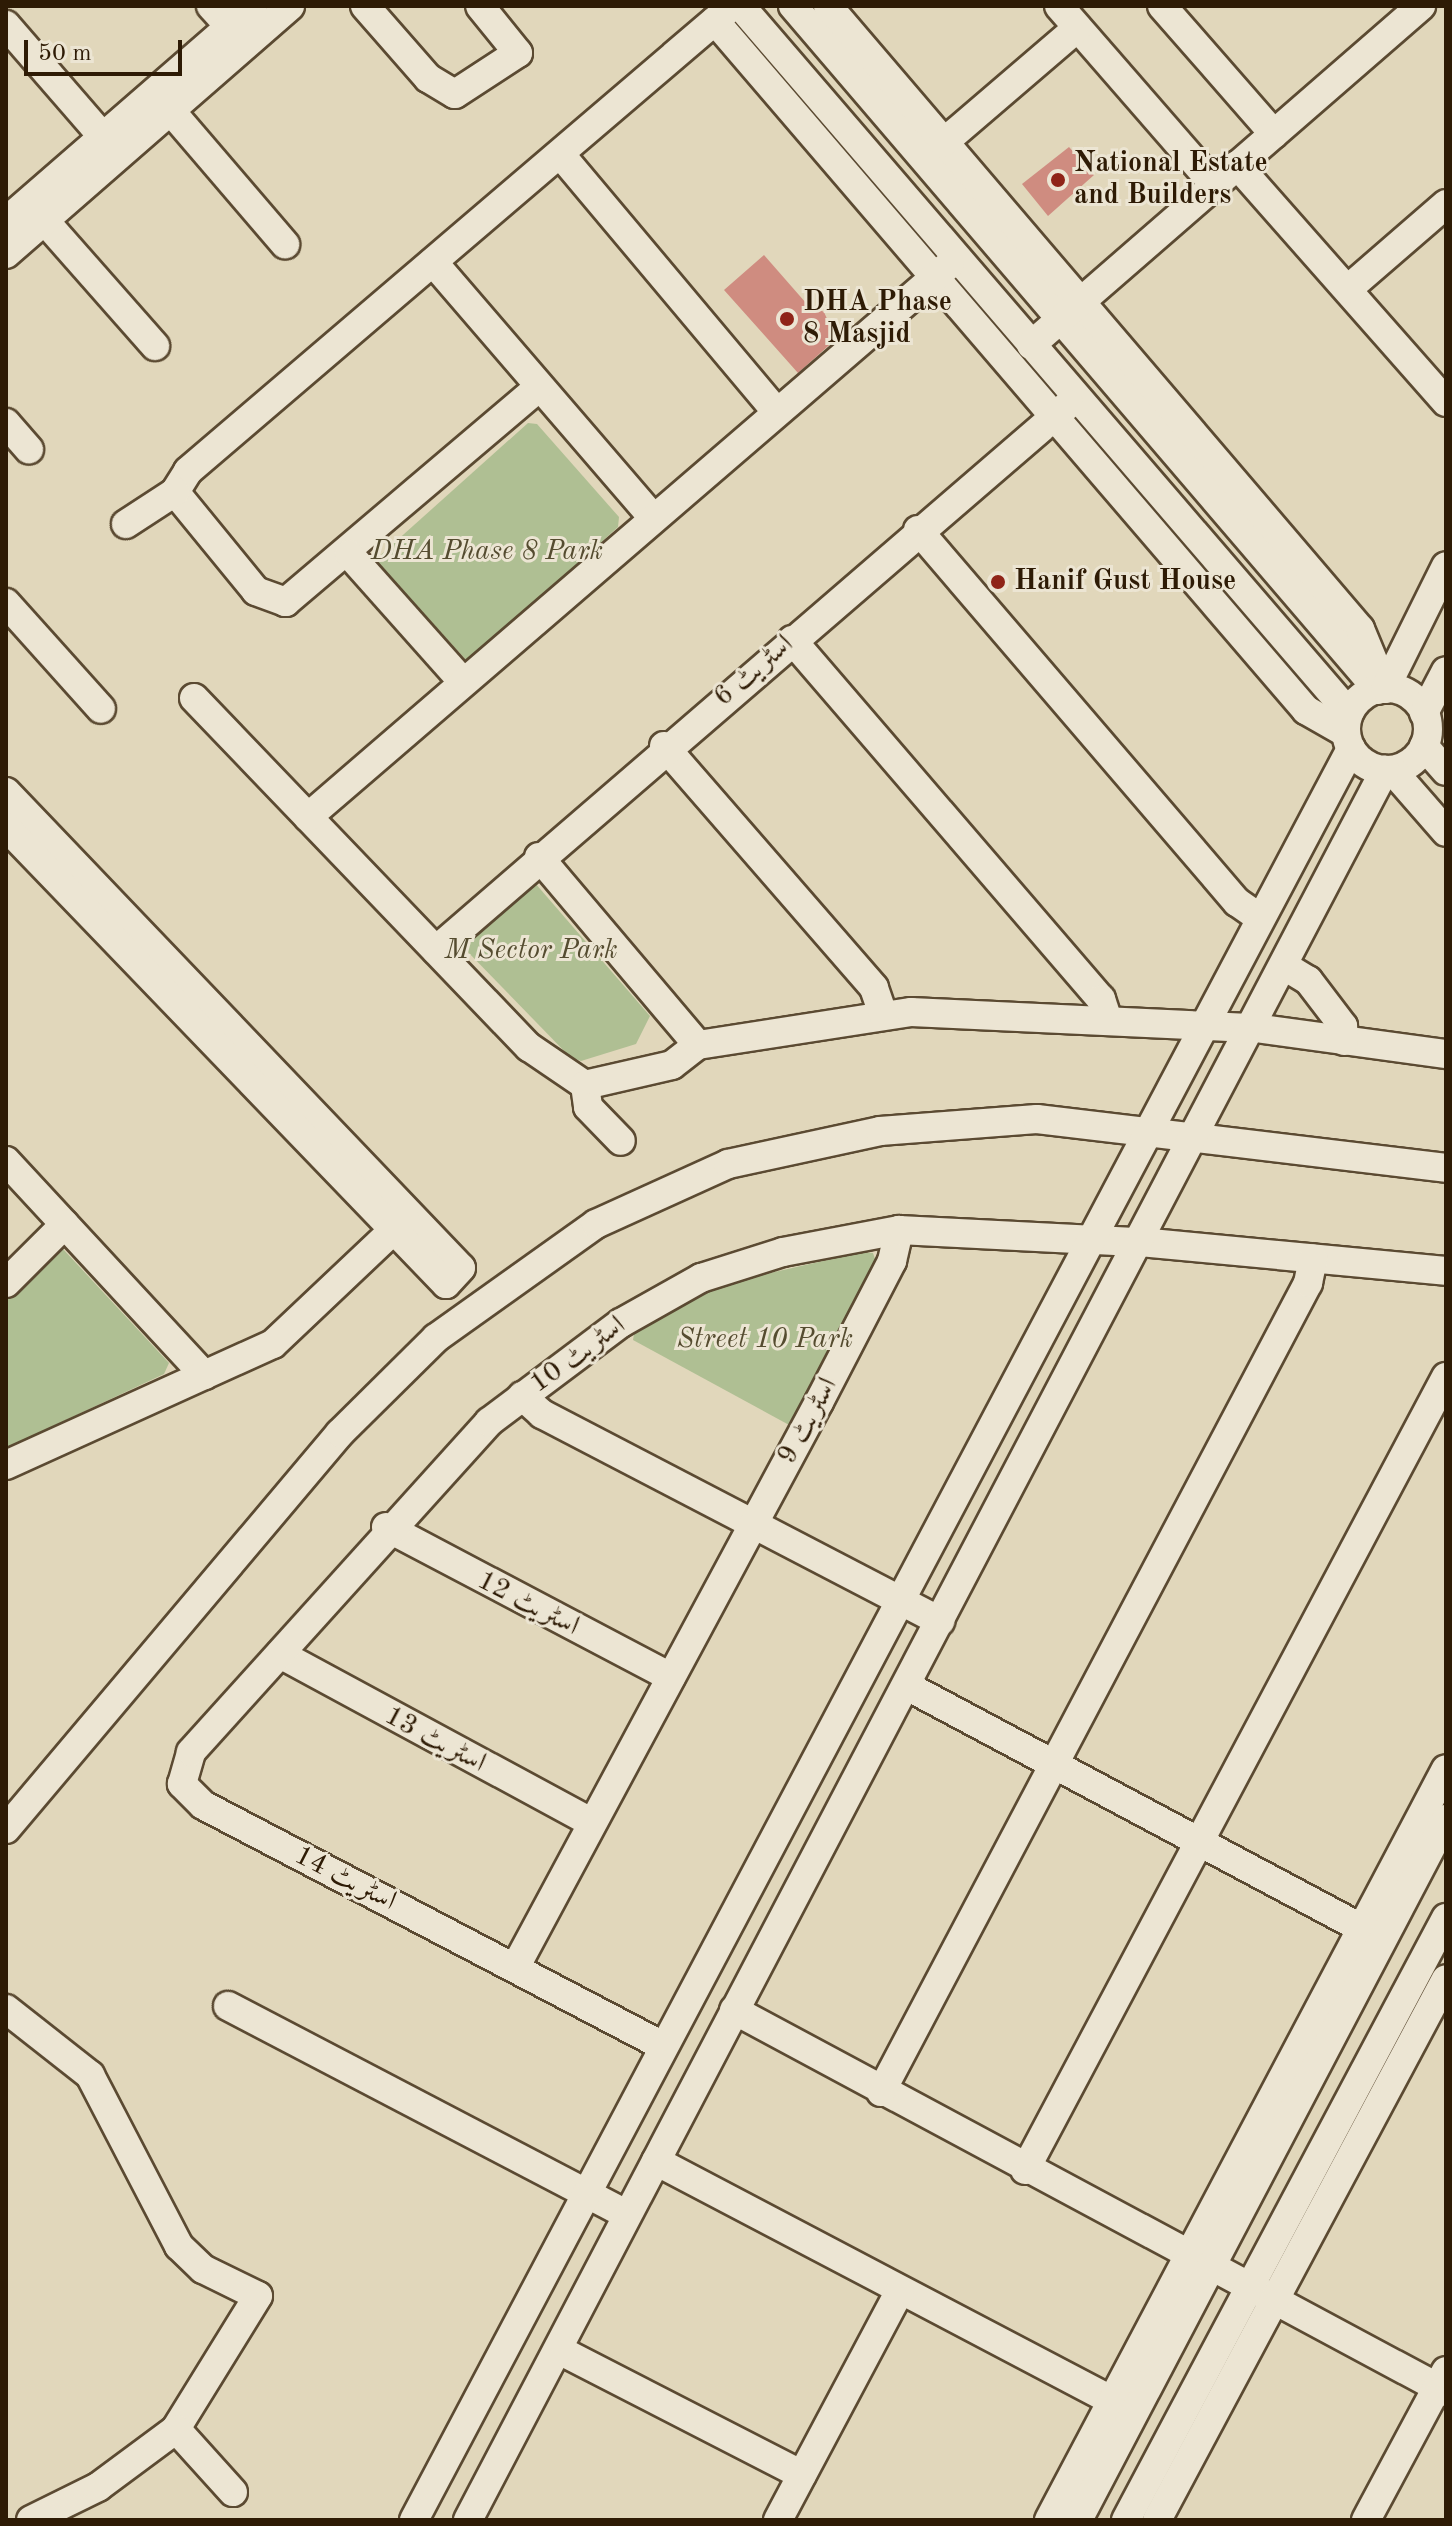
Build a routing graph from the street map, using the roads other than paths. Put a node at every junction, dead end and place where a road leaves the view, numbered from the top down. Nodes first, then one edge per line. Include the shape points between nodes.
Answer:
1 (290, 6) edge
2 (365, 6) edge
3 (480, 6) edge
4 (793, 6) edge
5 (828, 6) edge
6 (1059, 6) edge
7 (1162, 6) edge
8 (1421, 6) edge
9 (740, 10) edge
10 (239, 20) edge
11 (6, 25) edge
12 (1077, 28) junction
13 (170, 110) junction
14 (1274, 134) junction
15 (103, 137) junction
16 (943, 143) junction
17 (561, 155) junction
18 (1237, 165) junction
19 (1214, 184) junction
20 (1446, 204) edge
21 (44, 220) junction
22 (6, 221) edge
23 (285, 244) dead end
24 (6, 254) edge
25 (433, 262) junction
26 (946, 267) junction
27 (1348, 289) junction
28 (1072, 310) junction
29 (1031, 345) junction
30 (155, 346) dead end
31 (538, 388) junction
32 (1446, 402) edge
33 (1066, 407) junction
34 (776, 411) junction
35 (6, 423) edge
36 (29, 449) dead end
37 (175, 492) junction
38 (652, 517) junction
39 (126, 524) dead end
40 (918, 530) junction
41 (349, 554) junction
42 (1446, 566) edge
43 (6, 603) edge
44 (792, 640) junction
45 (1446, 671) edge
46 (463, 682) junction
47 (1381, 689) junction
48 (194, 698) dead end
49 (101, 709) dead end
50 (1424, 713) junction
51 (1349, 732) junction
52 (664, 746) junction
53 (1424, 746) junction
54 (1388, 770) junction
55 (1446, 771) edge
56 (9, 814) edge
57 (308, 817) junction
58 (1446, 832) edge
59 (539, 857) junction
60 (1260, 918) junction
61 (436, 950) junction
62 (1286, 967) junction
63 (883, 1014) junction
64 (1107, 1018) junction
65 (1205, 1025) junction
66 (1255, 1028) junction
67 (1344, 1041) junction
68 (698, 1045) junction
69 (1446, 1054) edge
70 (585, 1085) junction
71 (1147, 1130) junction
72 (1196, 1139) junction
73 (621, 1141) dead end
74 (6, 1161) edge
75 (1446, 1168) edge
76 (400, 1223) junction
77 (65, 1224) junction
78 (899, 1230) junction
79 (1091, 1238) junction
80 (1140, 1242) junction
81 (1313, 1259) junction
82 (1446, 1271) edge
83 (453, 1276) dead end
84 (6, 1283) edge
85 (204, 1375) junction
86 (1446, 1377) edge
87 (522, 1396) junction
88 (6, 1465) edge
89 (751, 1524) junction
90 (386, 1527) junction
91 (900, 1600) junction
92 (940, 1621) junction
93 (280, 1654) junction
94 (671, 1677) junction
95 (907, 1686) junction
96 (1053, 1765) junction
97 (1446, 1769) edge
98 (182, 1784) joint
99 (1446, 1819) edge
100 (592, 1823) junction
101 (6, 1829) edge
102 (1198, 1841) junction
103 (1446, 1918) edge
104 (1370, 1933) junction
105 (516, 1966) junction
106 (1435, 1967) edge
107 (1446, 1979) edge
108 (228, 2006) dead end
109 (6, 2009) edge
110 (734, 2010) junction
111 (663, 2046) junction
112 (881, 2092) junction
113 (656, 2161) junction
114 (1025, 2170) junction
115 (587, 2194) junction
116 (626, 2214) junction
117 (1201, 2262) junction
118 (900, 2291) junction
119 (1261, 2294) junction
120 (559, 2350) junction
121 (1443, 2383) edge
122 (1123, 2406) junction
123 (176, 2429) junction
124 (802, 2475) junction
125 (233, 2492) dead end
126 (31, 2520) edge
127 (414, 2520) edge
128 (468, 2520) edge
129 (778, 2520) edge
130 (1049, 2520) edge
131 (1078, 2520) edge
132 (1126, 2520) edge
133 (1157, 2520) edge
134 (1366, 2520) edge

1 - 10 street
2 - 3 street via 428,78 455,94 518,53
4 - 28 street
5 - 16 street
6 - 12 street
7 - 14 street
8 - 14 street
9 - 17 street
9 - 26 street
10 - 13 street
10 - 15 street
11 - 15 street
12 - 16 street
12 - 19 street
13 - 21 street
13 - 23 street
14 - 18 street
15 - 22 street
16 - 28 street
17 - 25 street
17 - 34 street
18 - 19 street
18 - 27 street
19 - 28 street
20 - 27 street
21 - 24 street
21 - 30 street
25 - 31 street
25 - 37 street via 188,471
26 - 29 street
26 - 33 street
26 - 34 street
27 - 32 street
28 - 29 street
28 - 47 street via 1360,629
29 - 33 street
31 - 38 street
31 - 41 street
33 - 40 street, اسٹریٹ 6
33 - 51 street via 1306,710
34 - 38 street
35 - 36 street
37 - 39 street
37 - 41 street via 271,599 293,597
38 - 46 street
40 - 44 street, اسٹریٹ 6
40 - 60 street via 1237,902
41 - 46 street
42 - 47 street
43 - 49 street
44 - 52 street, اسٹریٹ 6
44 - 64 street via 1101,999
45 - 50 street
46 - 57 street
47 - 50 street via 1404,692
47 - 51 street
48 - 57 street
50 - 53 street
51 - 54 street
51 - 60 street
52 - 59 street, اسٹریٹ 6
52 - 63 street via 874,988
53 - 54 street
53 - 55 street
54 - 58 street
54 - 62 street
56 - 76 street
57 - 61 street
59 - 61 street, اسٹریٹ 6
59 - 68 street
60 - 65 street
61 - 70 street via 529,1047
62 - 66 street
62 - 67 street via 1308,980 1343,1026
63 - 64 street
63 - 68 street
64 - 65 street
65 - 66 street
65 - 71 street
66 - 67 street
66 - 72 street
67 - 69 street
68 - 70 street via 672,1065
70 - 73 street via 588,1107
71 - 72 street
71 - 79 street
71 - 101 street via 1037,1119 880,1131 728,1164 596,1224 436,1338 340,1433
72 - 75 street
72 - 80 street
74 - 77 street
76 - 83 street
76 - 85 street via 295,1327
77 - 84 street
77 - 85 street
78 - 79 street, اسٹریٹ 10
78 - 87 street, اسٹریٹ 10 via 783,1252 701,1278 621,1323
78 - 89 street, اسٹریٹ 9 via 892,1261
79 - 80 street, اسٹریٹ 10
79 - 91 street
80 - 81 street, اسٹریٹ 10
80 - 92 street
81 - 82 street, اسٹریٹ 10
81 - 96 street via 1308,1283
85 - 88 street
86 - 102 street
87 - 89 street via 542,1414
87 - 90 street, اسٹریٹ 10
89 - 91 street
89 - 94 street, اسٹریٹ 9
90 - 93 street, اسٹریٹ 10
90 - 94 street, اسٹریٹ 12
91 - 92 street
91 - 111 street
92 - 95 street
93 - 98 street, اسٹریٹ 10 via 191,1752
93 - 100 street, اسٹریٹ 13
94 - 100 street, اسٹریٹ 9
95 - 96 street
95 - 110 street
96 - 102 street
96 - 112 street
97 - 104 street
98 - 105 street, اسٹریٹ 14 via 203,1805
99 - 104 street
100 - 105 street, اسٹریٹ 9
102 - 104 street
102 - 114 street
103 - 106 street
104 - 117 street
105 - 111 street, اسٹریٹ 14
106 - 119 street
107 - 119 street
108 - 115 street
109 - 123 street via 90,2075 179,2246 203,2269 258,2296
110 - 112 street
110 - 113 street
111 - 115 street
112 - 114 street
113 - 116 street
113 - 118 street
114 - 117 street
115 - 116 street
115 - 127 street
116 - 120 street
117 - 119 street
117 - 122 street
118 - 122 street
118 - 124 street
119 - 121 street
119 - 132 street
119 - 133 street
120 - 124 street
120 - 128 street
121 - 134 street
122 - 130 street
122 - 131 street
123 - 125 street
123 - 126 street via 98,2487
124 - 129 street

